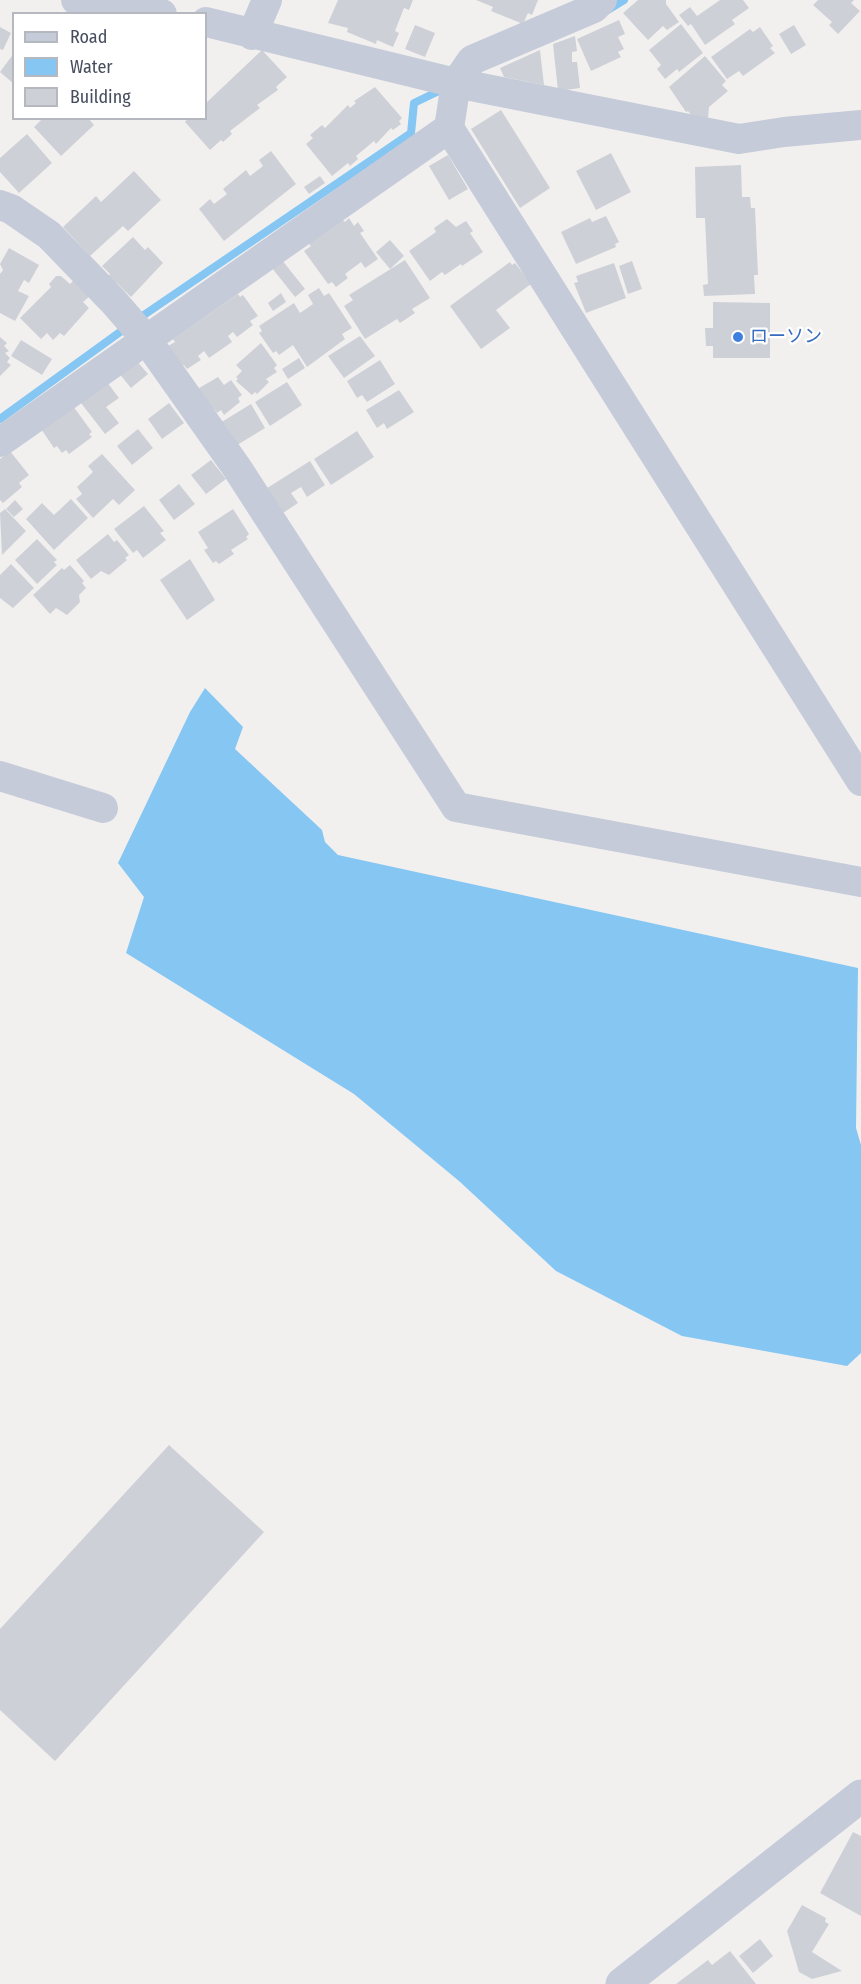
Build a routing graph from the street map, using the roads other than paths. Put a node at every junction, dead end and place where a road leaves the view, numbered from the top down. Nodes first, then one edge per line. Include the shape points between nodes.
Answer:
1 (76, 0) edge
2 (267, 0) edge
3 (602, 0) edge
4 (150, 12) edge
5 (207, 22) edge
6 (252, 35) junction
7 (456, 83) junction
8 (861, 125) edge
9 (449, 128) junction
10 (0, 205) edge
11 (146, 339) junction
12 (0, 442) edge
13 (0, 776) edge
14 (861, 781) edge
15 (103, 808) dead end
16 (861, 882) edge
17 (861, 1796) edge
18 (622, 1984) edge

1 - 4 street
2 - 6 street
3 - 7 street via 594,8 472,60
5 - 6 street
6 - 7 street
7 - 8 street via 740,139
7 - 9 street
9 - 11 street
9 - 14 street
10 - 11 street via 49,235
11 - 12 street
11 - 16 street via 237,468 456,807
13 - 15 street
17 - 18 street

